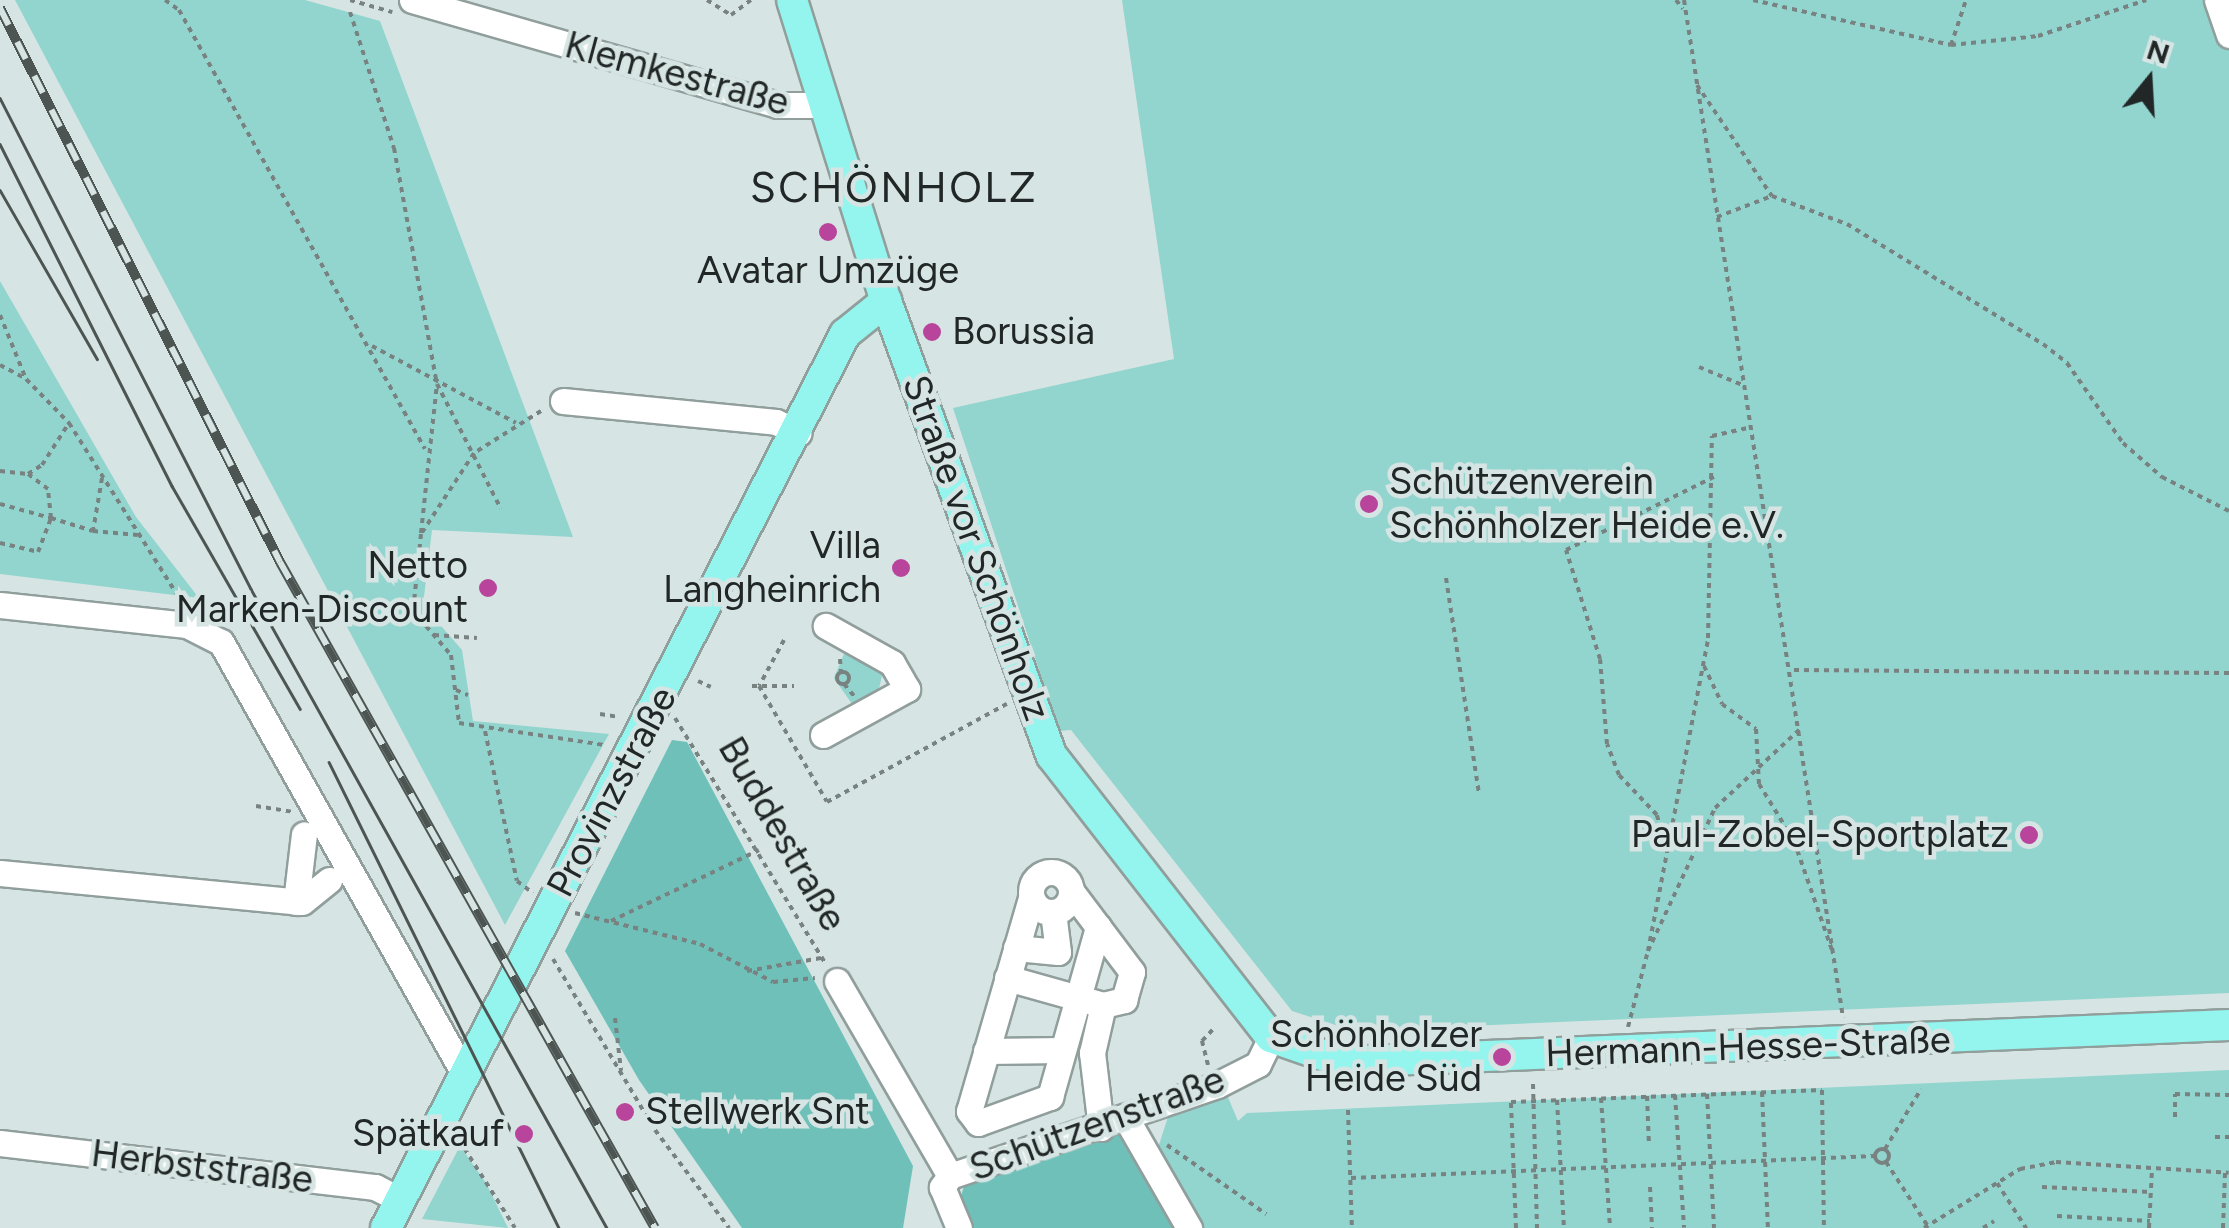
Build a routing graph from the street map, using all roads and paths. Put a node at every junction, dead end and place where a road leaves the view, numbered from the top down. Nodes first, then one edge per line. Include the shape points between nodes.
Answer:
1 (165, 0) edge
2 (412, 0) edge
3 (707, 0) edge
4 (751, 0) edge
5 (792, 0) edge
6 (1676, 0) edge
7 (1684, 0) edge
8 (1753, 0) edge
9 (1966, 0) edge
10 (2146, 0) edge
11 (2217, 0) edge
12 (350, 12) dead end
13 (1686, 13) junction
14 (2229, 35) edge
15 (1951, 45) junction
16 (1694, 81) junction
17 (826, 105) junction
18 (1772, 196) junction
19 (1717, 217) junction
20 (891, 313) junction
21 (0, 315) edge
22 (2, 324) edge
23 (372, 346) junction
24 (0, 365) edge
25 (1699, 366) dead end
26 (26, 379) junction
27 (437, 384) junction
28 (1745, 386) junction
29 (563, 401) joint
30 (68, 423) junction
31 (516, 424) junction
32 (1752, 428) junction
33 (798, 433) junction
34 (425, 449) junction
35 (474, 453) junction
36 (0, 471) edge
37 (28, 474) junction
38 (1716, 476) junction
39 (102, 478) junction
40 (0, 504) edge
41 (501, 509) dead end
42 (2229, 510) edge
43 (52, 518) junction
44 (92, 532) junction
45 (421, 534) junction
46 (138, 535) junction
47 (0, 543) edge
48 (1446, 578) dead end
49 (179, 598) dead end
50 (0, 605) edge
51 (826, 626) dead end
52 (433, 635) junction
53 (477, 638) dead end
54 (784, 640) dead end
55 (1703, 662) junction
56 (1794, 670) junction
57 (2229, 673) edge
58 (698, 681) dead end
59 (752, 686) dead end
60 (759, 686) junction
61 (794, 686) dead end
62 (711, 687) dead end
63 (456, 690) junction
64 (468, 695) dead end
65 (1008, 704) dead end
66 (600, 714) dead end
67 (624, 717) dead end
68 (677, 718) dead end
69 (1801, 728) junction
70 (484, 731) junction
71 (823, 735) dead end
72 (610, 746) dead end
73 (1758, 767) junction
74 (1479, 793) dead end
75 (256, 806) dead end
76 (304, 834) joint
77 (759, 850) junction
78 (1667, 852) junction
79 (0, 873) edge
80 (329, 880) dead end
81 (1071, 890) junction
82 (532, 894) dead end
83 (296, 902) junction
84 (1042, 905) junction
85 (575, 913) dead end
86 (611, 921) junction
87 (1098, 927) junction
88 (1016, 948) junction
89 (1648, 951) junction
90 (1834, 951) junction
91 (822, 958) junction
92 (553, 959) dead end
93 (742, 971) junction
94 (833, 975) junction
95 (1007, 978) junction
96 (1069, 995) junction
97 (1103, 1005) junction
98 (615, 1018) dead end
99 (1844, 1019) dead end
100 (2229, 1026) edge
101 (1628, 1027) dead end
102 (1212, 1029) dead end
103 (1271, 1037) junction
104 (1054, 1050) junction
105 (986, 1051) junction
106 (1209, 1066) dead end
107 (465, 1075) junction
108 (621, 1076) junction
109 (1533, 1084) dead end
110 (1920, 1089) dead end
111 (1762, 1092) junction
112 (1708, 1094) junction
113 (2229, 1095) edge
114 (1647, 1096) junction
115 (1675, 1096) junction
116 (1601, 1098) junction
117 (1557, 1100) junction
118 (1533, 1102) junction
119 (1348, 1110) dead end
120 (2175, 1117) dead end
121 (1127, 1120) junction
122 (1101, 1128) junction
123 (2215, 1137) dead end
124 (2229, 1137) edge
125 (463, 1142) dead end
126 (0, 1144) edge
127 (1649, 1144) dead end
128 (1885, 1149) junction
129 (1875, 1156) junction
130 (1822, 1158) junction
131 (1765, 1161) junction
132 (1886, 1162) junction
133 (1711, 1163) junction
134 (1680, 1164) junction
135 (1606, 1168) junction
136 (2152, 1168) junction
137 (1561, 1170) junction
138 (1536, 1171) junction
139 (1514, 1172) junction
140 (2227, 1173) edge
141 (950, 1176) junction
142 (1351, 1178) junction
143 (1997, 1183) junction
144 (1650, 1187) dead end
145 (2042, 1187) dead end
146 (2151, 1192) junction
147 (401, 1200) junction
148 (1266, 1214) dead end
149 (2056, 1216) dead end
150 (1994, 1220) dead end
151 (2150, 1224) edge
152 (1927, 1227) edge
153 (386, 1228) edge
154 (515, 1228) edge
155 (729, 1228) edge
156 (959, 1228) edge
157 (1189, 1228) edge
158 (1352, 1228) edge
159 (1516, 1228) edge
160 (1537, 1228) edge
161 (1564, 1228) edge
162 (1610, 1228) edge
163 (1652, 1228) edge
164 (1684, 1228) edge
165 (1714, 1228) edge
166 (1768, 1228) edge
167 (1824, 1228) edge
168 (1983, 1228) edge
169 (2026, 1228) edge
170 (2224, 1228) edge

1 - 23 path
2 - 17 street, Klemkestraße via 776,105
3 - 4 path via 732,15
5 - 17 main road, Straße vor Schönholz
6 - 13 path
7 - 13 path
8 - 15 path
9 - 15 path
10 - 15 path via 2038,36
11 - 14 street
12 - 27 path via 394,148
13 - 16 path
16 - 18 path
16 - 19 path
17 - 20 main road, Straße vor Schönholz
18 - 19 path
18 - 42 path via 1848,224 2043,344 2124,443 2162,476
19 - 28 path
20 - 33 main road, Provinzstraße via 858,316
20 - 103 main road, Straße vor Schönholz via 1052,756
21 - 22 path
22 - 26 path
23 - 27 path
23 - 34 path
24 - 26 path
25 - 28 path
26 - 30 path
27 - 31 path
27 - 34 path
27 - 35 path
28 - 32 path
29 - 31 path
29 - 33 street via 776,422
30 - 37 path
30 - 39 path
31 - 35 path
32 - 38 path via 1712,436
32 - 56 path
33 - 107 main road, Provinzstraße
34 - 45 path
35 - 41 path
35 - 45 path
36 - 37 path
37 - 43 path via 48,489
38 - 55 path
38 - 78 path via 1566,550 1600,659 1607,744 1619,775 1657,815
39 - 44 path
39 - 46 path
40 - 43 path
43 - 44 path
43 - 47 path via 38,552
44 - 46 path
45 - 52 path via 412,611
46 - 49 path
48 - 74 path
50 - 107 street via 187,625 221,642
51 - 71 street via 892,663 907,689
52 - 53 path
52 - 63 path via 451,655
54 - 60 path
55 - 73 path via 1722,704 1756,728
55 - 78 path
56 - 57 path
56 - 69 path
58 - 62 path
59 - 60 path
60 - 61 path
60 - 65 path via 826,802
63 - 64 path
63 - 70 path via 459,723
66 - 67 path
68 - 77 path, Buddestraße
69 - 73 path
69 - 90 path
70 - 72 path
70 - 82 path via 517,881
73 - 89 path via 1715,808
73 - 90 path via 1758,784 1794,840 1823,944
75 - 76 path via 306,814
76 - 83 street
77 - 86 path
77 - 91 path, Buddestraße
78 - 89 path
79 - 83 street
80 - 83 street
81 - 84 street
81 - 84 street via 1047,872
81 - 87 street
84 - 88 street
84 - 88 street via 1058,952
85 - 86 path
86 - 93 path via 700,944
87 - 96 street
87 - 97 street via 1132,972 1124,1000
88 - 95 street
89 - 101 path
90 - 99 path
91 - 93 path
91 - 94 path, Buddestraße
92 - 108 path
93 - 94 path via 801,984
94 - 141 street, Schützenstraße
95 - 96 street
95 - 105 street
96 - 97 street
96 - 104 street
97 - 122 street via 1092,1054
98 - 108 path
100 - 103 main road, Hermann-Hesse-Straße via 1342,1062
102 - 106 path via 1202,1042
103 - 121 street, Schützenstraße via 1258,1064
104 - 105 street
104 - 105 street via 1050,1097 973,1119
107 - 147 main road, Provinzstraße
108 - 155 path
109 - 118 path
110 - 128 path
111 - 112 path
111 - 130 path via 1822,1090
111 - 131 path
112 - 115 path
112 - 133 path
113 - 120 path via 2176,1094
114 - 115 path
114 - 116 path
114 - 127 path
115 - 134 path
116 - 117 path
116 - 135 path
117 - 118 path
117 - 137 path
118 - 138 path
118 - 139 path via 1511,1102
119 - 142 path
121 - 122 street, Schützenstraße
121 - 148 path
121 - 157 street
122 - 141 street, Schützenstraße
123 - 124 path
125 - 154 path
126 - 147 street, Herbststraße via 375,1187
128 - 129 path
128 - 132 path
129 - 130 path
129 - 132 path
130 - 131 path
130 - 167 path
131 - 133 path
131 - 166 path
132 - 152 path
133 - 134 path
133 - 165 path
134 - 135 path
134 - 164 path
135 - 137 path
135 - 162 path
136 - 140 path
136 - 143 path via 2056,1162
136 - 146 path
137 - 138 path
137 - 161 path
138 - 139 path
138 - 160 path
139 - 142 path
139 - 159 path
140 - 170 path
141 - 156 street via 942,1187
142 - 158 path
143 - 152 path
143 - 169 path
144 - 163 path
145 - 146 path
146 - 151 path
147 - 153 main road, Provinzstraße
149 - 151 path
150 - 168 path

